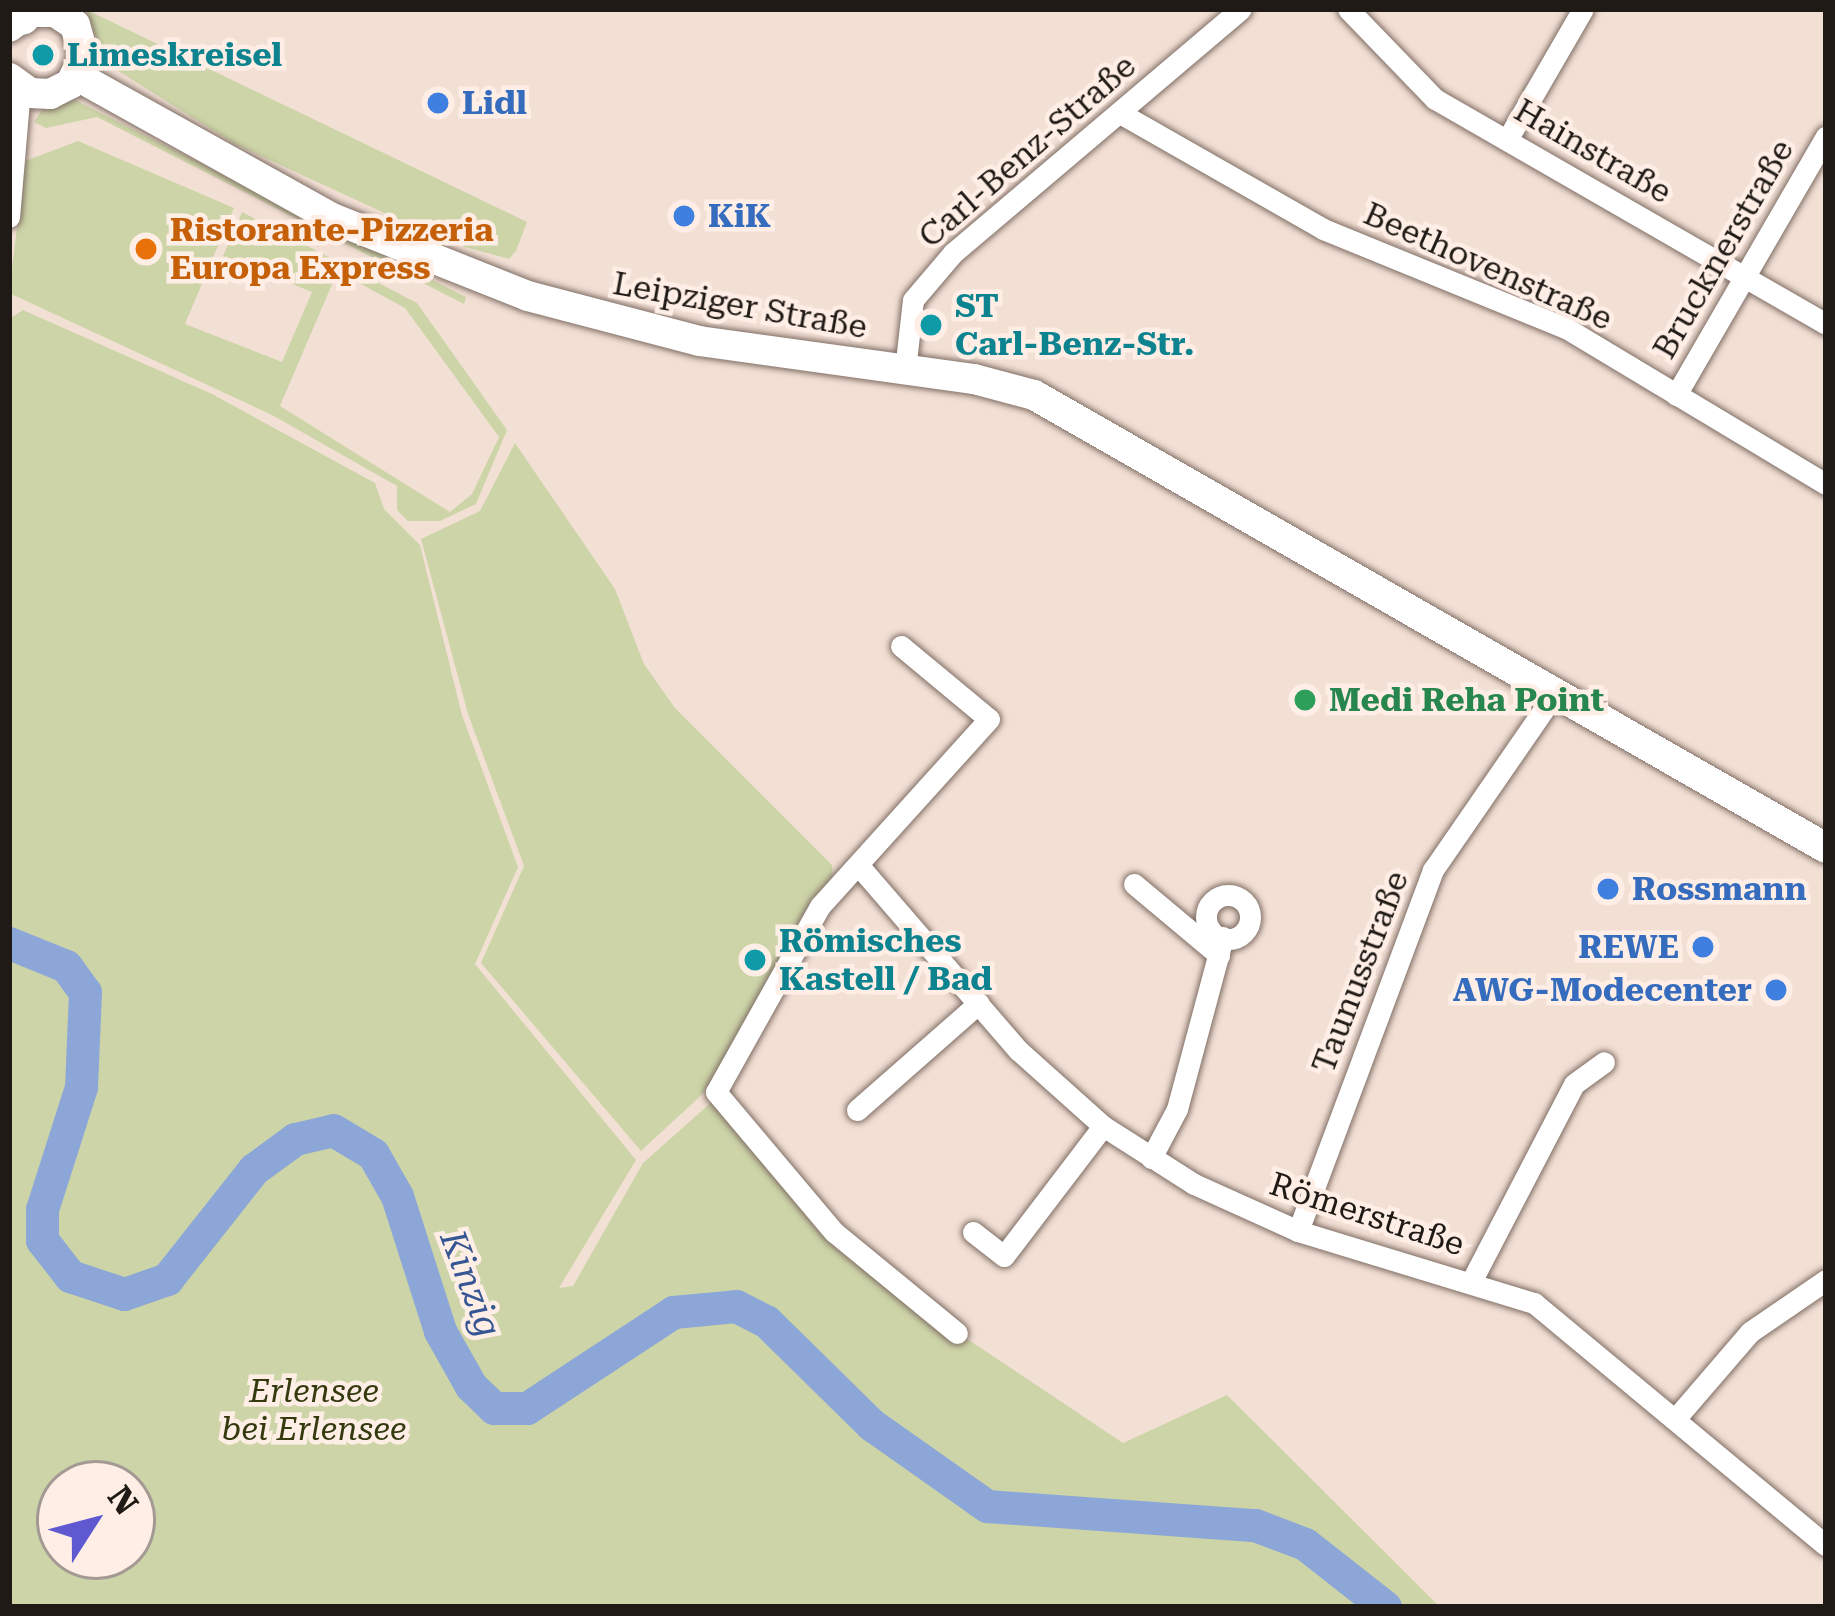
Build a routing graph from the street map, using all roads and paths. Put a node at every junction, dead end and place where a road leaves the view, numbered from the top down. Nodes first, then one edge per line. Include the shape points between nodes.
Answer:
1 (1241, 9) edge
2 (1348, 9) edge
3 (1583, 9) edge
4 (30, 15) edge
5 (77, 76) junction
6 (23, 87) edge
7 (1120, 113) junction
8 (1826, 136) edge
9 (1507, 140) junction
10 (9, 217) edge
11 (1745, 277) junction
12 (1826, 324) edge
13 (905, 370) junction
14 (1676, 395) junction
15 (1826, 484) edge
16 (902, 646) dead end
17 (1555, 693) junction
18 (1826, 848) edge
19 (860, 867) junction
20 (1134, 884) dead end
21 (979, 1003) junction
22 (1604, 1062) dead end
23 (857, 1110) dead end
24 (1103, 1126) junction
25 (1151, 1158) junction
26 (1298, 1231) junction
27 (974, 1232) dead end
28 (1826, 1280) edge
29 (1471, 1282) junction
30 (957, 1333) dead end
31 (1676, 1418) junction
32 (1826, 1545) edge

1 - 7 street, Carl-Benz-Straße
2 - 9 street, Hainstraße via 1408,77
3 - 9 street
4 - 5 main road via 81,35
5 - 6 main road
5 - 13 main road, Leipziger Straße via 332,218 528,296 698,340
6 - 10 street
7 - 13 street, Carl-Benz-Straße via 953,253 913,300
7 - 14 street, Beethovenstraße via 1323,229 1566,328
8 - 11 street, Brucknerstraße
9 - 11 street, Hainstraße
11 - 12 street, Hainstraße
11 - 14 street, Brucknerstraße
13 - 17 main road, Leipziger Straße via 1006,385 1048,402
14 - 15 street, Beethovenstraße
16 - 19 street via 989,719
17 - 18 main road, Leipziger Straße
17 - 26 street, Taunusstraße via 1433,870
19 - 21 street, Römerstraße
19 - 30 street via 820,906 716,1092 834,1232
20 - 25 street via 1221,946 1177,1109
21 - 23 street
21 - 24 street, Römerstraße
22 - 29 street via 1574,1084
24 - 25 street, Römerstraße
24 - 27 street via 1004,1256
25 - 26 street, Römerstraße
26 - 29 street, Römerstraße
28 - 31 street via 1750,1332
29 - 31 street, Römerstraße via 1548,1312
31 - 32 street, Römerstraße

